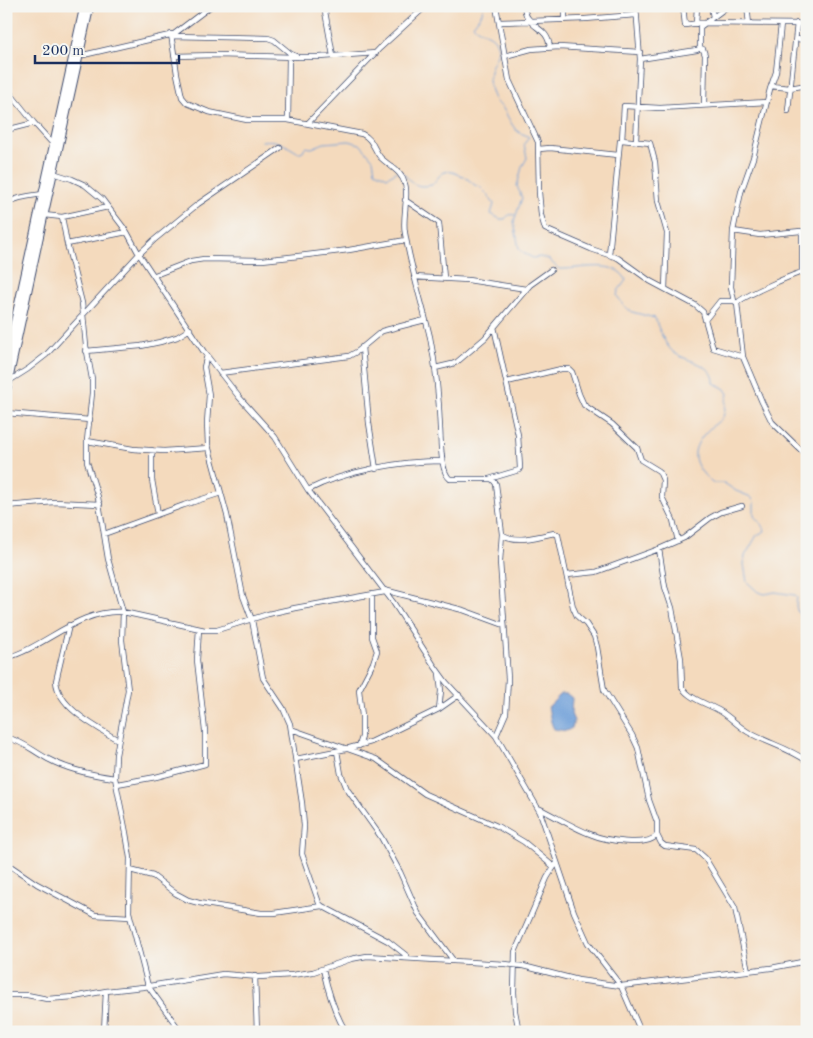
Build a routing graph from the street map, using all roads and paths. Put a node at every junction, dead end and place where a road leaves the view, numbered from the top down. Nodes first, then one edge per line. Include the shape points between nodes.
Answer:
1 (84, 6) edge
2 (90, 6) edge
3 (211, 6) edge
4 (324, 6) edge
5 (426, 6) edge
6 (496, 6) edge
7 (524, 6) edge
8 (565, 6) edge
9 (636, 6) edge
10 (683, 6) edge
11 (697, 6) edge
12 (711, 6) edge
13 (728, 6) edge
14 (781, 6) edge
15 (747, 7) edge
16 (636, 15) junction
17 (713, 17) junction
18 (565, 19) junction
19 (529, 20) junction
20 (500, 22) junction
21 (797, 23) junction
22 (696, 24) junction
23 (703, 24) junction
24 (749, 24) junction
25 (781, 24) junction
26 (807, 24) edge
27 (171, 35) junction
28 (796, 39) junction
29 (807, 40) edge
30 (550, 47) junction
31 (700, 48) junction
32 (376, 52) junction
33 (640, 52) junction
34 (79, 56) junction
35 (174, 56) junction
36 (333, 56) junction
37 (505, 56) junction
38 (289, 57) junction
39 (298, 57) junction
40 (640, 59) junction
41 (807, 85) edge
42 (771, 86) junction
43 (6, 88) edge
44 (790, 88) junction
45 (767, 102) junction
46 (704, 105) junction
47 (639, 107) junction
48 (788, 111) dead end
49 (288, 120) junction
50 (34, 123) junction
51 (308, 123) junction
52 (6, 130) edge
53 (622, 140) junction
54 (636, 141) junction
55 (53, 144) junction
56 (280, 148) dead end
57 (539, 149) junction
58 (618, 155) junction
59 (53, 173) junction
60 (42, 194) junction
61 (405, 200) junction
62 (6, 204) edge
63 (108, 207) junction
64 (44, 215) junction
65 (62, 217) junction
66 (733, 231) junction
67 (127, 232) junction
68 (406, 240) junction
69 (67, 244) junction
70 (139, 254) junction
71 (608, 255) junction
72 (552, 270) dead end
73 (805, 271) edge
74 (155, 275) junction
75 (414, 277) junction
76 (444, 278) junction
77 (526, 289) junction
78 (665, 289) junction
79 (735, 302) junction
80 (84, 315) junction
81 (425, 320) junction
82 (705, 320) junction
83 (494, 327) junction
84 (190, 329) junction
85 (362, 347) junction
86 (86, 351) junction
87 (7, 352) edge
88 (207, 355) junction
89 (744, 357) junction
90 (6, 361) edge
91 (434, 368) junction
92 (220, 373) junction
93 (9, 381) junction
94 (507, 382) junction
95 (6, 392) edge
96 (6, 413) edge
97 (90, 420) junction
98 (87, 441) junction
99 (209, 448) junction
100 (152, 450) junction
101 (807, 456) edge
102 (442, 461) junction
103 (376, 469) junction
104 (489, 479) junction
105 (308, 490) junction
106 (221, 494) junction
107 (100, 504) junction
108 (6, 506) edge
109 (742, 506) dead end
110 (158, 514) junction
111 (104, 534) junction
112 (502, 534) junction
113 (678, 541) junction
114 (659, 549) junction
115 (567, 575) junction
116 (384, 591) junction
117 (372, 594) junction
118 (123, 612) junction
119 (252, 620) junction
120 (69, 625) junction
121 (504, 625) junction
122 (199, 629) junction
123 (6, 658) edge
124 (439, 672) junction
125 (459, 695) junction
126 (439, 709) junction
127 (291, 729) junction
128 (496, 736) junction
129 (6, 737) edge
130 (118, 740) junction
131 (358, 746) junction
132 (346, 749) junction
133 (337, 751) junction
134 (296, 759) junction
135 (807, 760) edge
136 (116, 778) junction
137 (116, 784) junction
138 (538, 808) junction
139 (656, 835) junction
140 (6, 863) edge
141 (555, 864) junction
142 (130, 870) junction
143 (322, 906) junction
144 (130, 917) junction
145 (408, 957) junction
146 (453, 960) junction
147 (807, 961) edge
148 (513, 965) junction
149 (323, 969) junction
150 (748, 971) junction
151 (256, 976) junction
152 (148, 986) junction
153 (621, 986) junction
154 (106, 991) junction
155 (6, 995) edge
156 (104, 1032) edge
157 (181, 1032) edge
158 (257, 1032) edge
159 (346, 1032) edge
160 (519, 1032) edge
161 (641, 1032) edge

1 - 55 main road
2 - 34 main road
3 - 27 street
4 - 36 street
5 - 32 street
6 - 20 street
7 - 19 street
8 - 18 street
9 - 16 street
10 - 22 street via 684,25
11 - 22 street
12 - 17 street
13 - 17 street
14 - 15 street
15 - 24 street
16 - 18 street
16 - 33 street
17 - 23 street
18 - 19 street
19 - 20 street
19 - 30 street via 544,33
20 - 37 street
21 - 25 street
21 - 26 street
21 - 28 street
22 - 23 street
23 - 24 street
23 - 31 street via 699,29
24 - 25 street
25 - 42 street via 776,72
27 - 34 street
27 - 35 street
27 - 39 street via 268,38
28 - 29 street
28 - 44 street
30 - 33 street
30 - 37 street
31 - 40 street
31 - 46 street via 705,55
32 - 36 street
32 - 51 street
33 - 40 street
34 - 59 main road
35 - 38 street
35 - 49 street via 182,97 187,103 209,112 247,120
36 - 39 street
37 - 57 street via 509,80
38 - 39 street
38 - 49 street
40 - 47 street
41 - 44 street
42 - 44 street
42 - 45 street
43 - 50 street
44 - 48 street
45 - 46 street
45 - 66 street
46 - 47 street
47 - 53 street via 624,106
47 - 54 street
49 - 51 street
50 - 52 street
50 - 55 street
51 - 61 street via 366,136 380,156 402,176 406,187
53 - 54 street
53 - 58 street
54 - 78 street via 652,144 658,201 667,233
55 - 60 main road
56 - 70 street via 198,204
57 - 58 street
57 - 71 street via 543,226
58 - 71 street
59 - 63 street via 84,185
59 - 64 main road
60 - 62 street
60 - 87 main road
61 - 68 street
61 - 76 street via 439,223
63 - 65 street
63 - 67 street
64 - 65 street
64 - 93 main road
65 - 69 street
66 - 73 street via 760,235 801,231
66 - 79 street via 731,287
67 - 69 street
67 - 70 street
68 - 74 street via 290,258 204,259
68 - 75 street
69 - 80 street
70 - 74 street
70 - 80 street
71 - 78 street via 628,264
72 - 77 street
73 - 79 street
74 - 84 street
75 - 76 street
75 - 81 street
76 - 77 street
77 - 83 street
78 - 82 street via 700,309
79 - 82 street via 720,301
79 - 89 street
80 - 86 street
80 - 93 street via 46,355
81 - 85 street via 382,331
81 - 91 street
82 - 89 street via 713,348
83 - 91 street via 457,362
83 - 94 street
84 - 86 street via 173,339 141,346
84 - 88 street
85 - 92 street via 345,357
85 - 103 street
86 - 97 street via 92,379
87 - 90 main road
88 - 92 street
88 - 99 street via 204,367 209,395
89 - 101 street via 772,422
91 - 102 street
92 - 105 street via 275,437
93 - 95 main road
94 - 104 street via 518,435 520,468
94 - 113 street via 570,369 584,405 612,424 636,448 641,460 659,471 663,480 662,497
96 - 97 street
97 - 98 street
98 - 100 street
98 - 107 street via 88,468
99 - 100 street
99 - 106 street
100 - 110 street
102 - 103 street
102 - 104 street via 450,479
103 - 105 street via 336,477
104 - 112 street via 496,484
105 - 116 street
106 - 110 street
106 - 119 street via 243,596
107 - 108 street via 54,502
107 - 111 street
109 - 113 street via 721,512
110 - 111 street
111 - 118 street
112 - 115 street via 509,538 534,538 556,533
112 - 121 street via 500,561
113 - 114 street
114 - 115 street via 596,572
114 - 135 street via 681,659 684,691 723,713 748,732
115 - 139 street via 573,607 591,631 597,647 604,690 638,748 657,822
116 - 117 street
116 - 121 street via 464,610
116 - 124 street
117 - 119 street
117 - 131 street via 371,629 377,654 359,690 362,737
118 - 120 street via 110,612
118 - 122 street
118 - 130 street via 122,640 128,690
119 - 122 street via 217,630
119 - 127 street via 263,678
120 - 123 street via 33,648
120 - 130 street via 56,688 60,696 88,722
121 - 128 street via 507,699 504,721
122 - 137 street via 197,660 205,724 205,764
124 - 125 street
124 - 126 street
125 - 126 street
125 - 128 street
126 - 131 street
127 - 132 street
127 - 134 street
128 - 138 street
129 - 136 street via 30,746 58,763
130 - 136 street
131 - 132 street
132 - 133 street
132 - 141 street via 376,759 425,794 497,826
133 - 134 street
133 - 146 street via 347,789 381,837 418,913
134 - 143 street via 304,826 302,854
136 - 137 street
137 - 142 street
138 - 139 street via 607,839 643,842
138 - 141 street via 549,835
139 - 150 street via 665,846 696,850 705,858 735,908
140 - 144 street via 95,915
141 - 148 street via 515,952
141 - 153 street via 588,943
142 - 143 street via 153,876 175,893 199,903 261,913
142 - 144 street
143 - 145 street via 388,941
144 - 152 street
145 - 146 street
145 - 149 street via 368,956
146 - 148 street
147 - 150 street
148 - 153 street
148 - 160 street
149 - 151 street via 292,975
149 - 159 street via 337,1017
150 - 153 street
151 - 152 street via 223,974
151 - 158 street
152 - 154 street
152 - 157 street
153 - 161 street
154 - 155 street via 47,999
154 - 156 street

